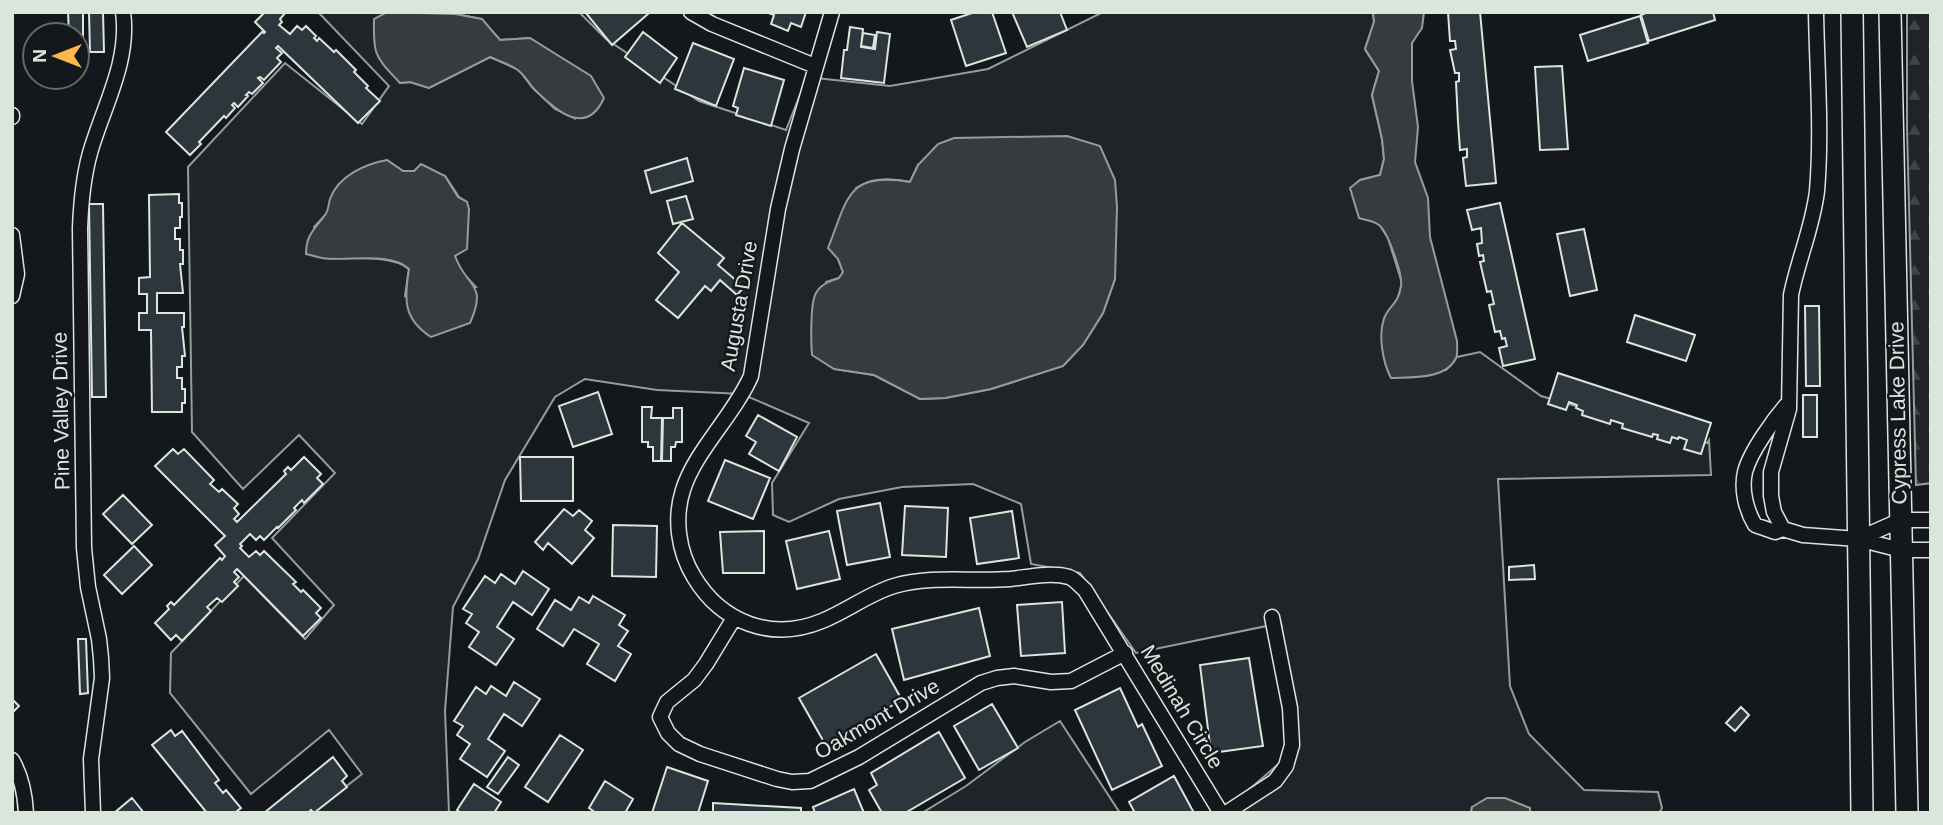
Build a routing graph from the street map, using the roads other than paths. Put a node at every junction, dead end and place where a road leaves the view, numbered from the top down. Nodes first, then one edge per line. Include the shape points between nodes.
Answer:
1 (123, 12) edge
2 (691, 12) edge
3 (832, 12) edge
4 (1816, 12) edge
5 (1852, 12) edge
6 (1890, 12) edge
7 (815, 66) junction
8 (12, 235) edge
9 (12, 296) edge
10 (1788, 402) junction
11 (1900, 520) junction
12 (1931, 520) edge
13 (1783, 529) junction
14 (1858, 539) junction
15 (1900, 550) junction
16 (1931, 550) edge
17 (1272, 617) dead end
18 (734, 618) junction
19 (1125, 653) junction
20 (12, 760) edge
21 (26, 813) edge
22 (93, 813) edge
23 (1224, 813) edge
24 (1862, 813) edge
25 (1907, 813) edge

1 - 22 street, Pine Valley Drive via 117,76 90,153 80,228 84,548 102,678 91,760
2 - 7 street
3 - 7 street, Augusta Drive
4 - 10 street via 1817,190 1791,295
5 - 14 main road, Cypress Lake Drive
6 - 11 main road, Cypress Lake Drive
7 - 18 street, Augusta Drive via 778,209 751,376 692,468 678,511 679,533 692,573 716,606
8 - 9 street via 17,274
10 - 13 street via 1771,472 1774,512
10 - 13 street via 1744,473 1748,513 1755,525 1775,532
11 - 12 street
11 - 14 street
11 - 15 main road, Cypress Lake Drive
13 - 14 street
14 - 15 street
14 - 24 main road, Cypress Lake Drive
15 - 16 street
15 - 25 main road, Cypress Lake Drive
17 - 23 street, Medinah Circle via 1290,708 1292,745 1286,766 1275,781
18 - 19 street, Medinah Circle via 753,626 787,629 822,621 876,594 913,582 1071,577 1085,590
18 - 19 street, Oakmont Drive via 706,664 667,702 660,717 679,744 792,782 810,781 859,757 981,683 1014,676 1071,681
19 - 23 street, Medinah Circle
20 - 21 street via 24,789

